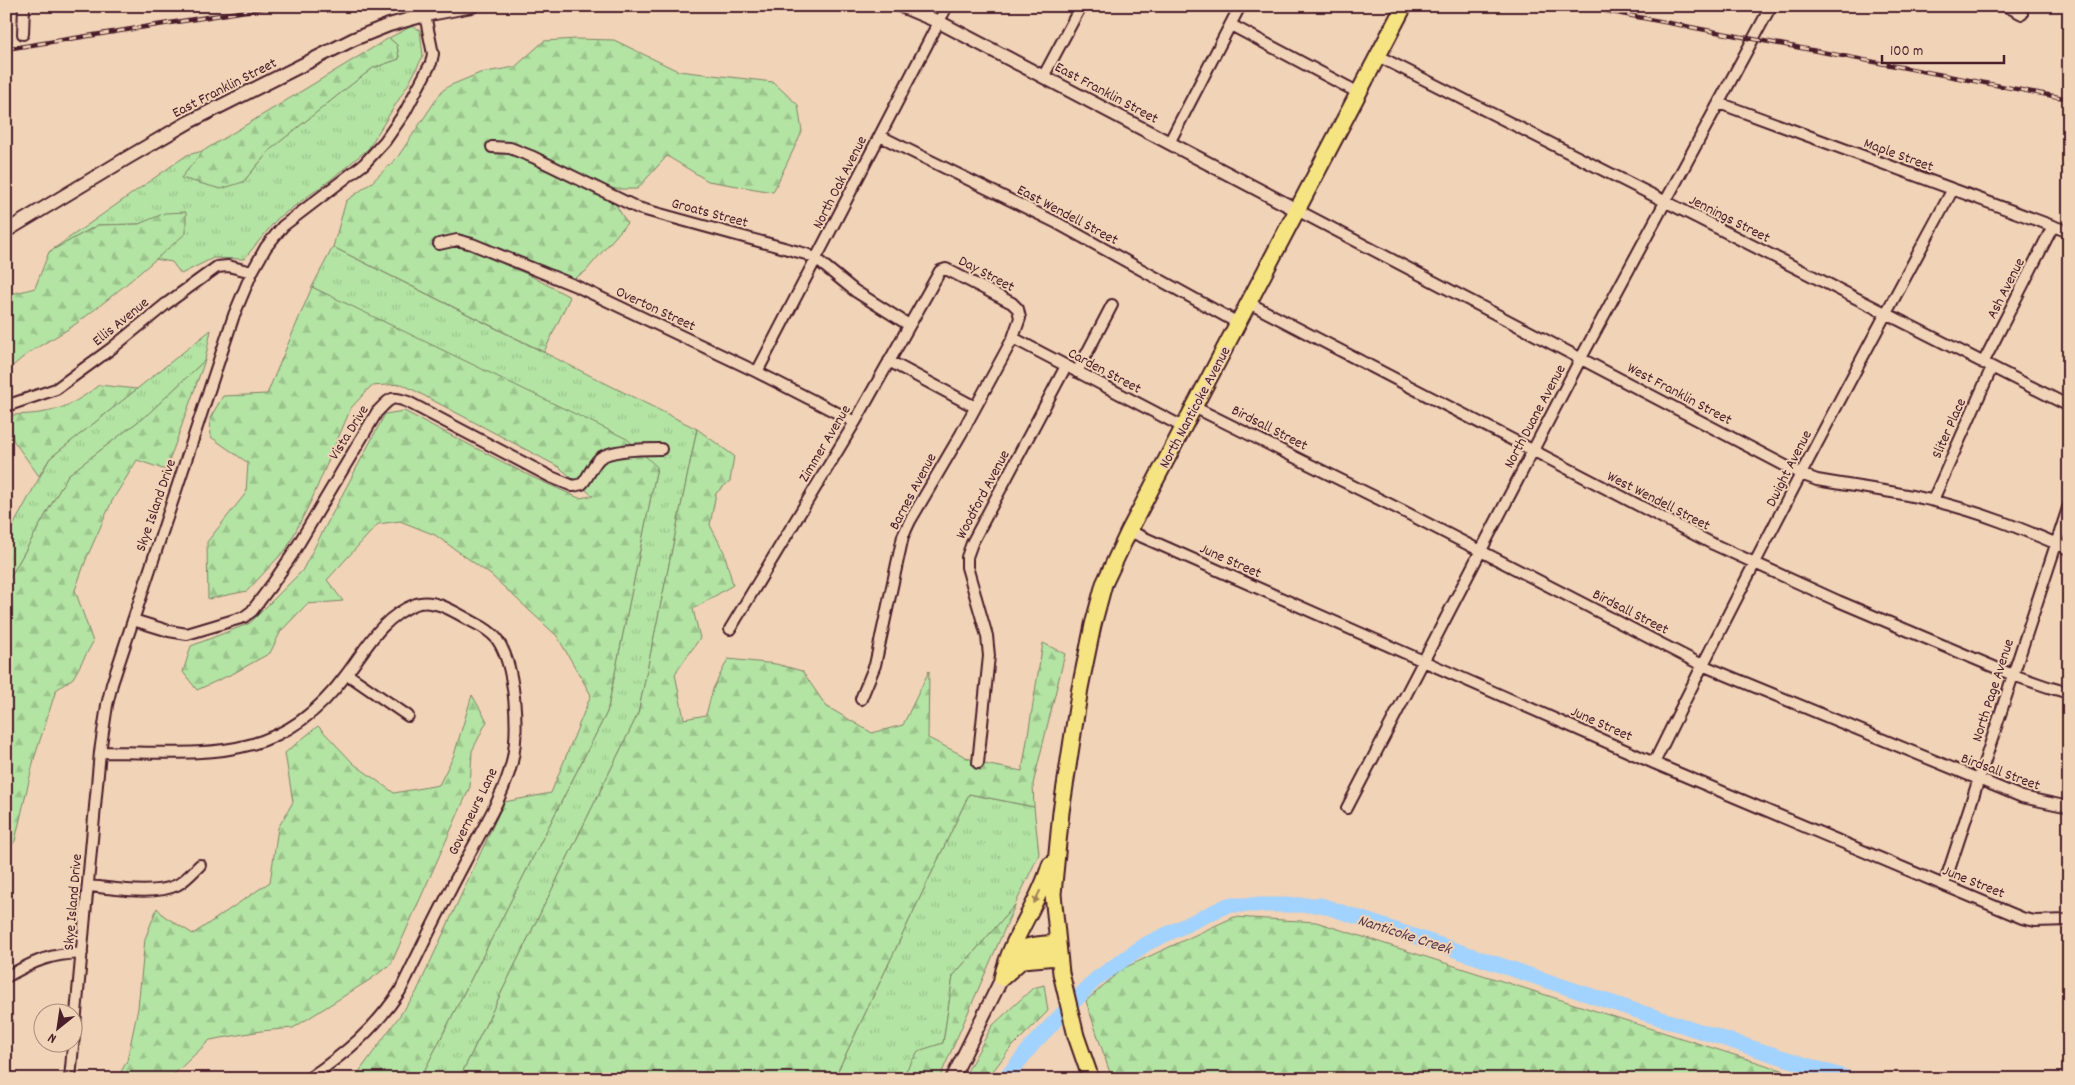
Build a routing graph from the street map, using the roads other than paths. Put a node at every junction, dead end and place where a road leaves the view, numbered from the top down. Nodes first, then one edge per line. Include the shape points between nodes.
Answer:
1 (24, 6) edge
2 (472, 6) edge
3 (901, 6) edge
4 (947, 6) edge
5 (1081, 6) edge
6 (1240, 6) edge
7 (1404, 6) edge
8 (1772, 6) edge
9 (2006, 6) edge
10 (2022, 14) dead end
11 (425, 15) junction
12 (939, 22) junction
13 (1230, 25) junction
14 (24, 34) dead end
15 (1378, 56) junction
16 (1043, 77) junction
17 (1359, 93) junction
18 (1719, 103) junction
19 (880, 136) junction
20 (1169, 143) junction
21 (492, 147) dead end
22 (1953, 189) junction
23 (1665, 202) junction
24 (1297, 210) junction
25 (2053, 226) junction
26 (6, 231) edge
27 (2069, 232) edge
28 (439, 244) dead end
29 (816, 259) junction
30 (940, 271) joint
31 (252, 272) junction
32 (1249, 304) junction
33 (1112, 305) dead end
34 (1018, 309) joint
35 (1885, 314) junction
36 (1238, 323) junction
37 (909, 325) junction
38 (1012, 338) junction
39 (1581, 358) junction
40 (889, 361) junction
41 (1987, 365) junction
42 (1066, 366) junction
43 (758, 372) junction
44 (1078, 372) junction
45 (6, 406) edge
46 (1194, 406) junction
47 (2069, 406) edge
48 (975, 407) junction
49 (855, 422) junction
50 (1183, 427) junction
51 (661, 449) dead end
52 (1532, 451) junction
53 (1801, 474) junction
54 (1933, 500) junction
55 (2069, 505) edge
56 (1129, 531) junction
57 (2056, 543) junction
58 (2069, 548) edge
59 (1480, 550) junction
60 (1755, 565) junction
61 (133, 620) junction
62 (730, 629) dead end
63 (1422, 661) junction
64 (1702, 665) junction
65 (347, 674) junction
66 (2013, 674) junction
67 (2069, 693) edge
68 (861, 699) dead end
69 (408, 716) dead end
70 (100, 752) junction
71 (978, 763) dead end
72 (1654, 763) junction
73 (1979, 780) junction
74 (2069, 807) edge
75 (1347, 808) dead end
76 (1058, 834) junction
77 (200, 866) dead end
78 (1944, 885) junction
79 (88, 886) junction
80 (2069, 920) edge
81 (1058, 950) junction
82 (82, 954) junction
83 (1006, 960) junction
84 (6, 977) edge
85 (1002, 978) junction
86 (70, 1079) edge
87 (308, 1079) edge
88 (952, 1079) edge
89 (1090, 1079) edge

1 - 14 street
2 - 11 street, East Franklin Street
3 - 12 street, East Franklin Street
4 - 12 street, North Oak Avenue
5 - 16 street
6 - 13 street
7 - 15 main road, North Nanticoke Avenue
8 - 18 street, North Duane Avenue
9 - 10 street
11 - 26 street, East Franklin Street via 354,38 189,122
11 - 31 street, Skye Island Drive via 433,54 431,64 405,112 364,164 283,226
12 - 16 street, East Franklin Street
12 - 19 street, North Oak Avenue
13 - 17 street
13 - 20 street
15 - 17 main road, North Nanticoke Avenue
15 - 23 street, Jennings Street
16 - 20 street, East Franklin Street
17 - 24 main road, North Nanticoke Avenue
18 - 22 street, Maple Street
18 - 23 street, North Duane Avenue
19 - 29 street, North Oak Avenue
19 - 36 street, East Wendell Street via 1057,223
20 - 24 street, East Franklin Street
21 - 29 street, Groats Street via 510,148 532,157 638,208
22 - 25 street, Maple Street
22 - 35 street, Dwight Avenue
23 - 35 street, Jennings Street
23 - 39 street, North Duane Avenue
24 - 32 main road, North Nanticoke Avenue
24 - 39 street, West Franklin Street
25 - 27 street, Maple Street
25 - 41 street, Ash Avenue
28 - 43 street, Overton Street via 456,240 472,244 576,286
29 - 37 street, Groats Street via 855,291
29 - 43 street, North Oak Avenue
30 - 34 street, Day Street via 946,269
30 - 37 street, Zimmer Avenue
31 - 45 street, Ellis Avenue via 228,266 217,268 56,389
31 - 61 street, Skye Island Drive via 234,315
32 - 36 main road, North Nanticoke Avenue
32 - 52 street, West Wendell Street
33 - 44 street
34 - 38 street, Barnes Avenue via 1018,326
35 - 41 street, Jennings Street
35 - 53 street, Dwight Avenue
36 - 46 main road, North Nanticoke Avenue
37 - 40 street, Zimmer Avenue
38 - 42 street, Carden Street
38 - 48 street, Barnes Avenue
39 - 52 street, North Duane Avenue
39 - 53 street, West Franklin Street
40 - 48 street
40 - 49 street, Zimmer Avenue
41 - 47 street, Jennings Street
41 - 54 street, Sliter Place
42 - 44 street, Carden Street
42 - 71 street, Woodford Avenue via 967,557 989,656
43 - 49 street, Overton Street
44 - 50 street, Carden Street
46 - 50 main road, North Nanticoke Avenue
46 - 59 street, Birdsall Street
48 - 68 street, Barnes Avenue via 903,536 875,665
49 - 62 street, Zimmer Avenue
50 - 56 main road, North Nanticoke Avenue
51 - 61 street, Vista Drive via 607,454 599,459 582,484 573,486 500,452 408,402 397,397 390,399 377,412 292,555 244,617 187,634
52 - 59 street, North Duane Avenue
52 - 60 street, West Wendell Street
53 - 54 street, West Franklin Street via 1817,480
53 - 60 street, Dwight Avenue
54 - 57 street, West Franklin Street via 2010,524
55 - 57 street, North Page Avenue
56 - 63 street, June Street
56 - 76 main road, North Nanticoke Avenue via 1104,584 1093,624
57 - 58 street, West Franklin Street
57 - 66 street, North Page Avenue
59 - 63 street, North Duane Avenue
59 - 64 street, Birdsall Street
60 - 64 street, Dwight Avenue
60 - 66 street, West Wendell Street
61 - 70 street, Skye Island Drive via 107,705
63 - 72 street, June Street
63 - 75 street, North Duane Avenue
64 - 72 street, Dwight Avenue
64 - 73 street, Birdsall Street
65 - 69 street
65 - 70 street, Governeurs Lane via 312,714 263,742 206,752
65 - 87 street, Governeurs Lane via 382,625 394,615 425,603 447,609 486,629 502,648 515,704 515,743 508,776 400,991 365,1036
66 - 67 street, West Wendell Street
66 - 73 street, North Page Avenue
70 - 79 street, Skye Island Drive
72 - 78 street, June Street
73 - 74 street, Birdsall Street via 2022,797
73 - 78 street, North Page Avenue
76 - 81 main road via 1053,894
76 -> 83 main road via 1047,875
77 - 79 street via 178,885 166,889 151,891
78 - 80 street, June Street via 2022,918
79 - 82 street, Skye Island Drive
81 - 83 main road via 1018,949
81 - 85 main road via 1022,960
81 - 89 main road via 1076,1036
82 - 84 street via 44,957
82 - 86 street, Skye Island Drive
83 - 85 main road
85 - 88 street

